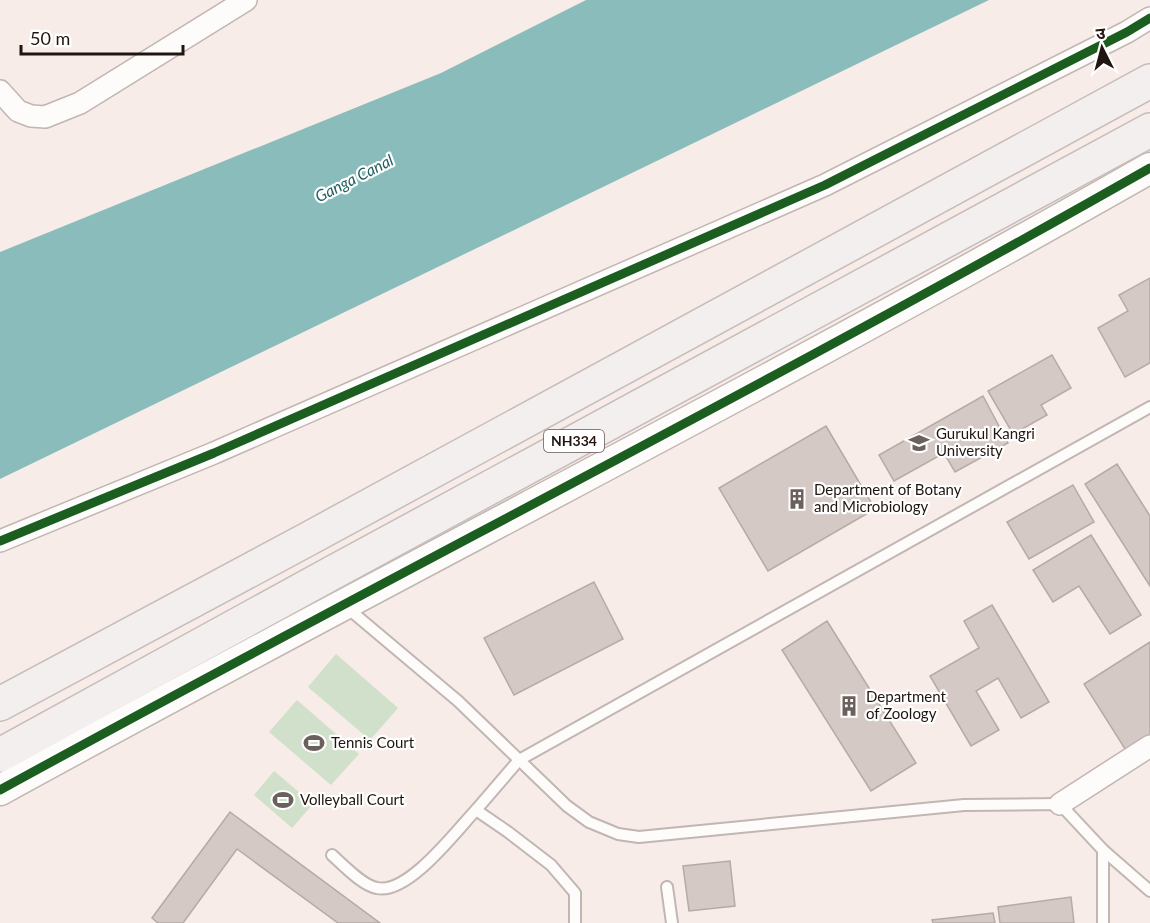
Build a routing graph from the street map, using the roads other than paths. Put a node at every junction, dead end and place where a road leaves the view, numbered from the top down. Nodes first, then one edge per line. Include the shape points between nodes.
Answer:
1 (246, 0) edge
2 (1150, 18) edge
3 (1150, 81) edge
4 (0, 91) edge
5 (1150, 130) edge
6 (1150, 168) edge
7 (1150, 407) edge
8 (0, 541) edge
9 (344, 606) junction
10 (0, 704) edge
11 (1150, 746) edge
12 (0, 755) edge
13 (519, 760) junction
14 (0, 790) edge
15 (1060, 804) junction
16 (476, 810) junction
17 (1103, 850) junction
18 (332, 855) dead end
19 (667, 887) dead end
20 (1150, 891) edge
21 (575, 923) edge
22 (672, 923) edge
23 (1102, 923) edge

1 - 4 street via 80,103 45,117 18,111
2 - 8 street via 825,185 225,448
3 - 10 highway, NH334
5 - 12 highway, NH334
6 - 9 street via 960,276
7 - 13 lane
9 - 13 lane via 458,701
9 - 14 street
11 - 15 street
13 - 15 lane via 589,822 618,834 639,837 964,805
13 - 16 lane
15 - 17 lane
16 - 18 lane via 409,879 393,888 376,888
16 - 21 lane via 551,865 574,893
17 - 20 lane
17 - 23 lane
19 - 22 lane

